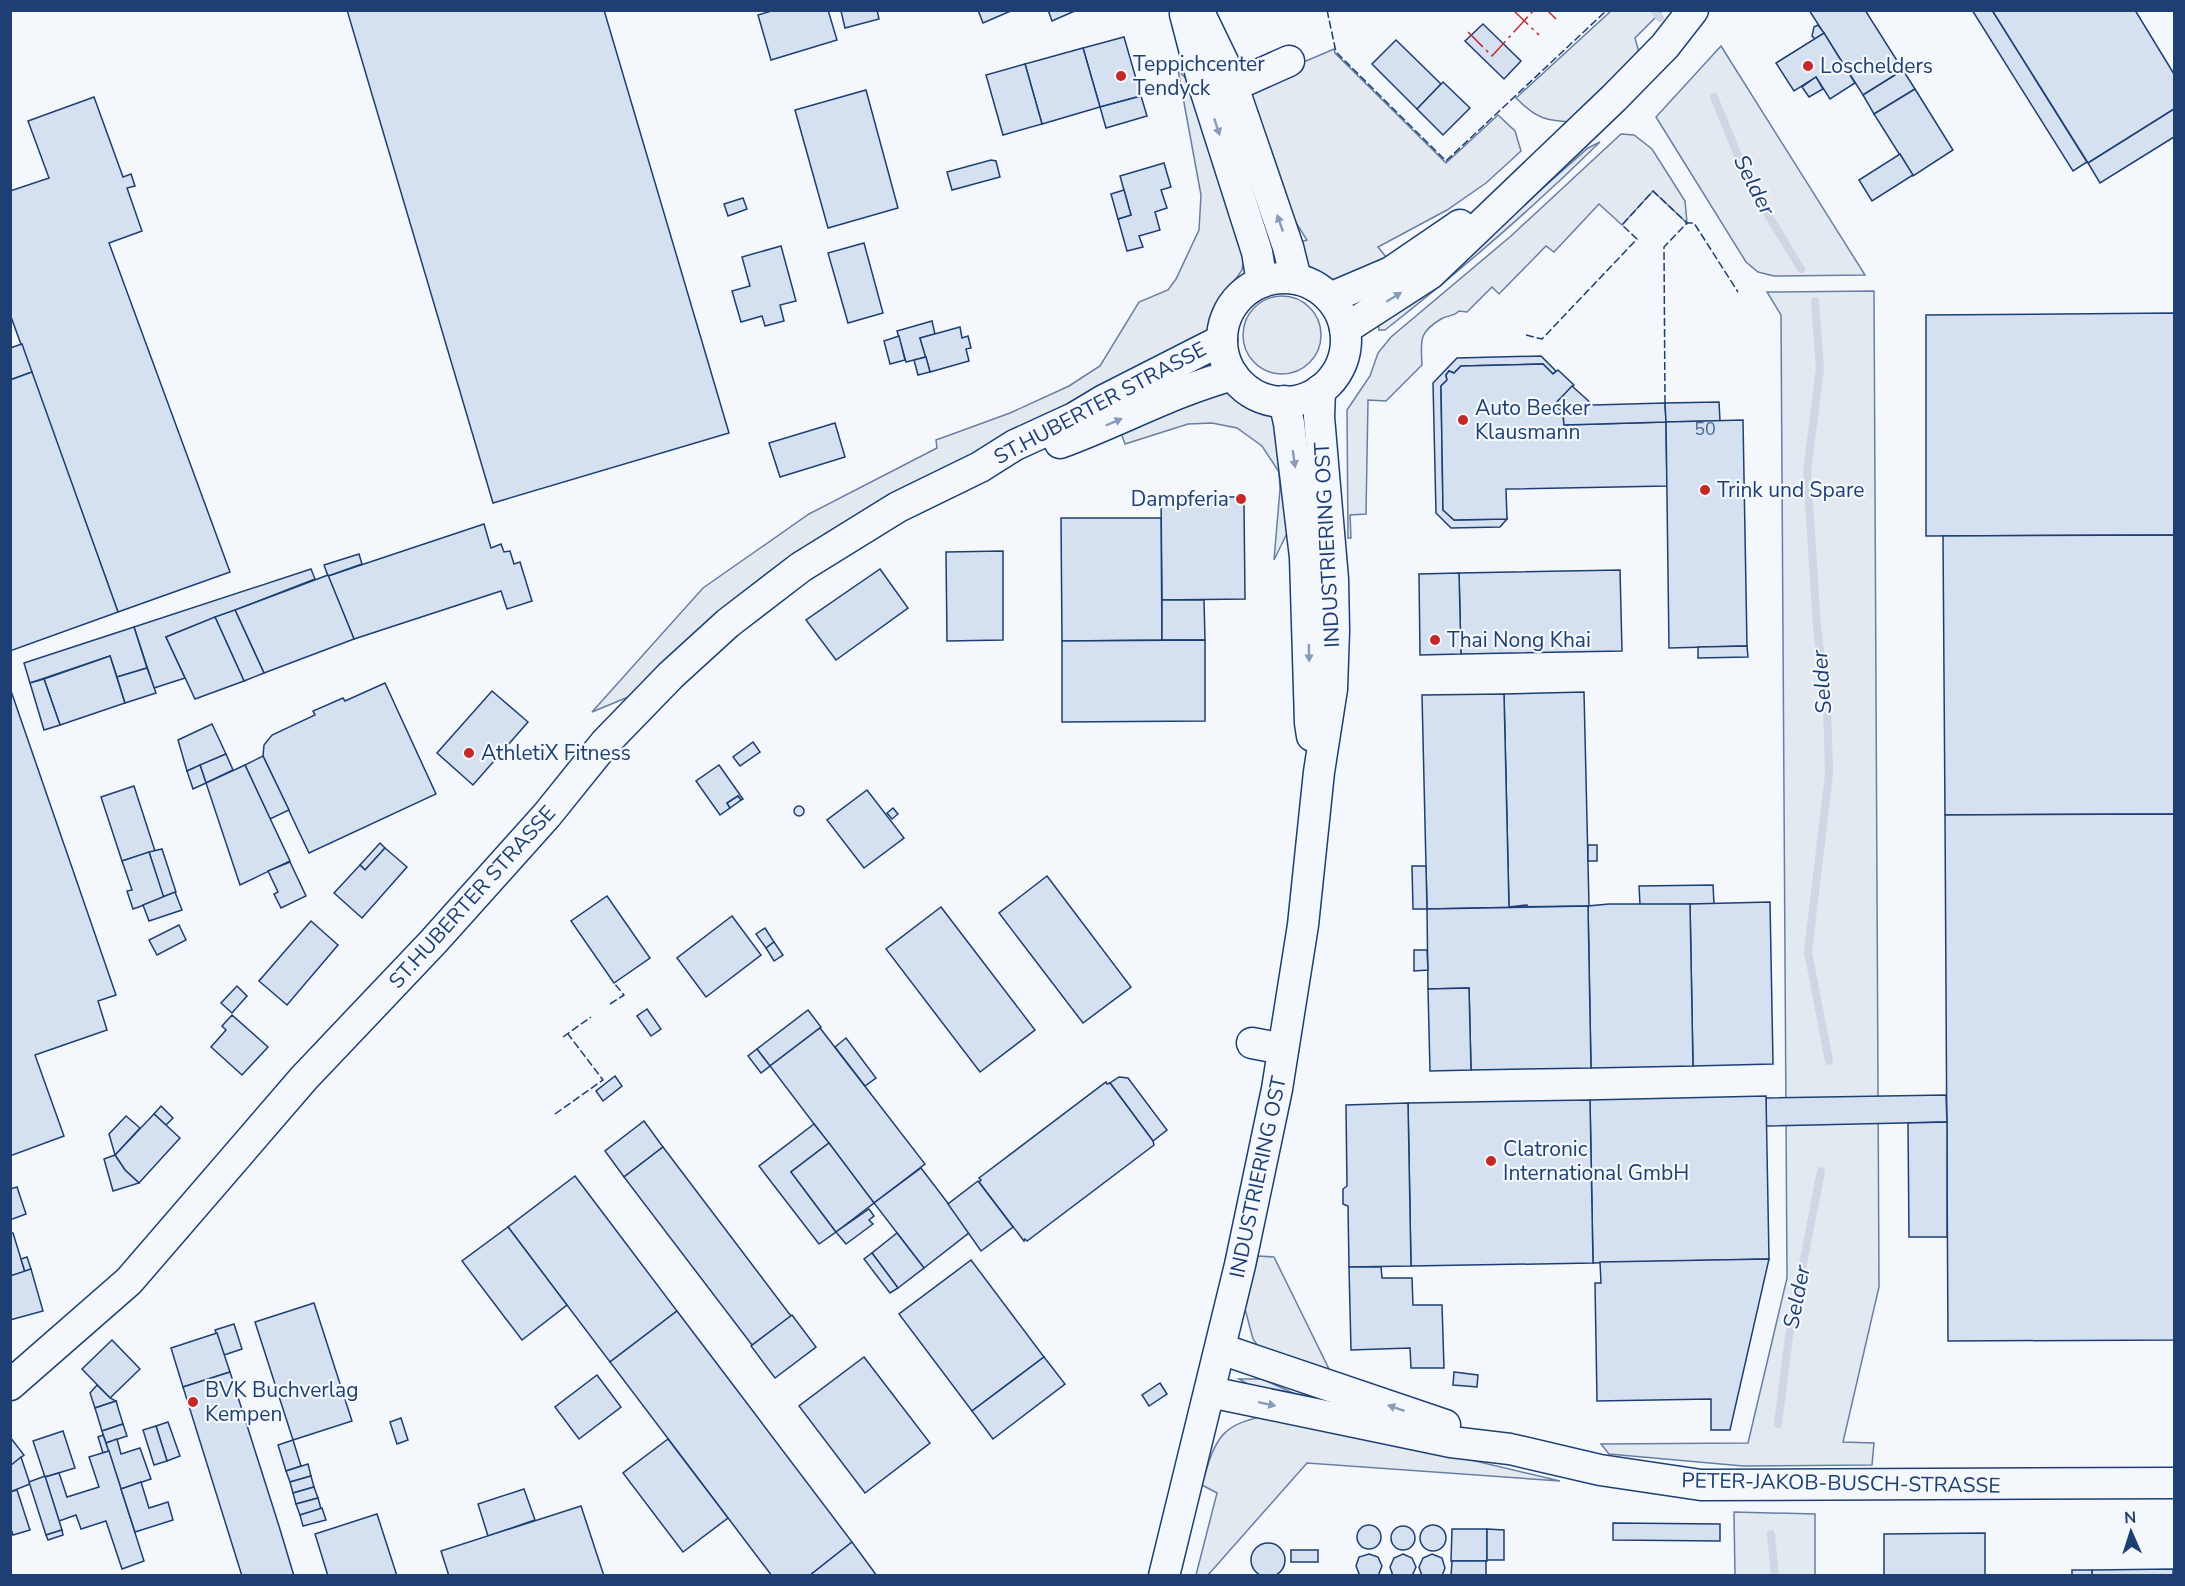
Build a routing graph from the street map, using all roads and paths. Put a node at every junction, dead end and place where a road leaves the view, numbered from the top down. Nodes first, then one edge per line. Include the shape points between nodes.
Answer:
1 (1184, 10) edge
2 (1198, 10) edge
3 (1693, 10) edge
4 (1289, 61) dead end
5 (1233, 86) junction
6 (1537, 173) junction
7 (1296, 279) junction
8 (1262, 282) junction
9 (1330, 298) junction
10 (1345, 328) junction
11 (1222, 340) junction
12 (1233, 375) junction
13 (1320, 390) junction
14 (1284, 401) junction
15 (980, 467) junction
16 (1319, 772) junction
17 (1221, 1349) junction
18 (10, 1385) edge
19 (1210, 1392) junction
20 (1510, 1449) junction
21 (2175, 1483) edge
22 (1164, 1575) edge

1 -> 8 street via 1257,252
2 - 5 street
3 - 6 street via 1665,46
4 - 5 street
7 -> 5 street
6 - 9 street via 1391,272
10 -> 6 street via 1430,274
7 - 8 street
7 - 9 street
8 - 11 street via 1237,299 1223,326
9 - 10 street
10 - 13 street via 1344,356
11 - 12 street
11 - 15 street, ST.HUBERTER STRASSE via 1015,445
12 - 14 street via 1255,394
15 -> 12 street, ST.HUBERTER STRASSE via 999,464 1094,430 1195,386
13 - 14 street
13 - 16 street, INDUSTRIERING OST via 1334,631 1332,689
14 -> 16 street, INDUSTRIERING OST via 1305,557 1310,723
15 - 18 street, ST.HUBERTER STRASSE via 898,507 801,567 728,623 671,675 605,743 547,815 434,941 304,1078 129,1281
16 - 17 street, INDUSTRIERING OST via 1303,925 1265,1046 1245,1243
17 - 19 street, INDUSTRIERING OST
20 -> 17 street, PETER-JAKOB-BUSCH-STRASSE
19 -> 20 street, PETER-JAKOB-BUSCH-STRASSE via 1450,1442
19 - 22 street, INDUSTRIERING OST
20 - 21 street, PETER-JAKOB-BUSCH-STRASSE via 1600,1470 1701,1485

